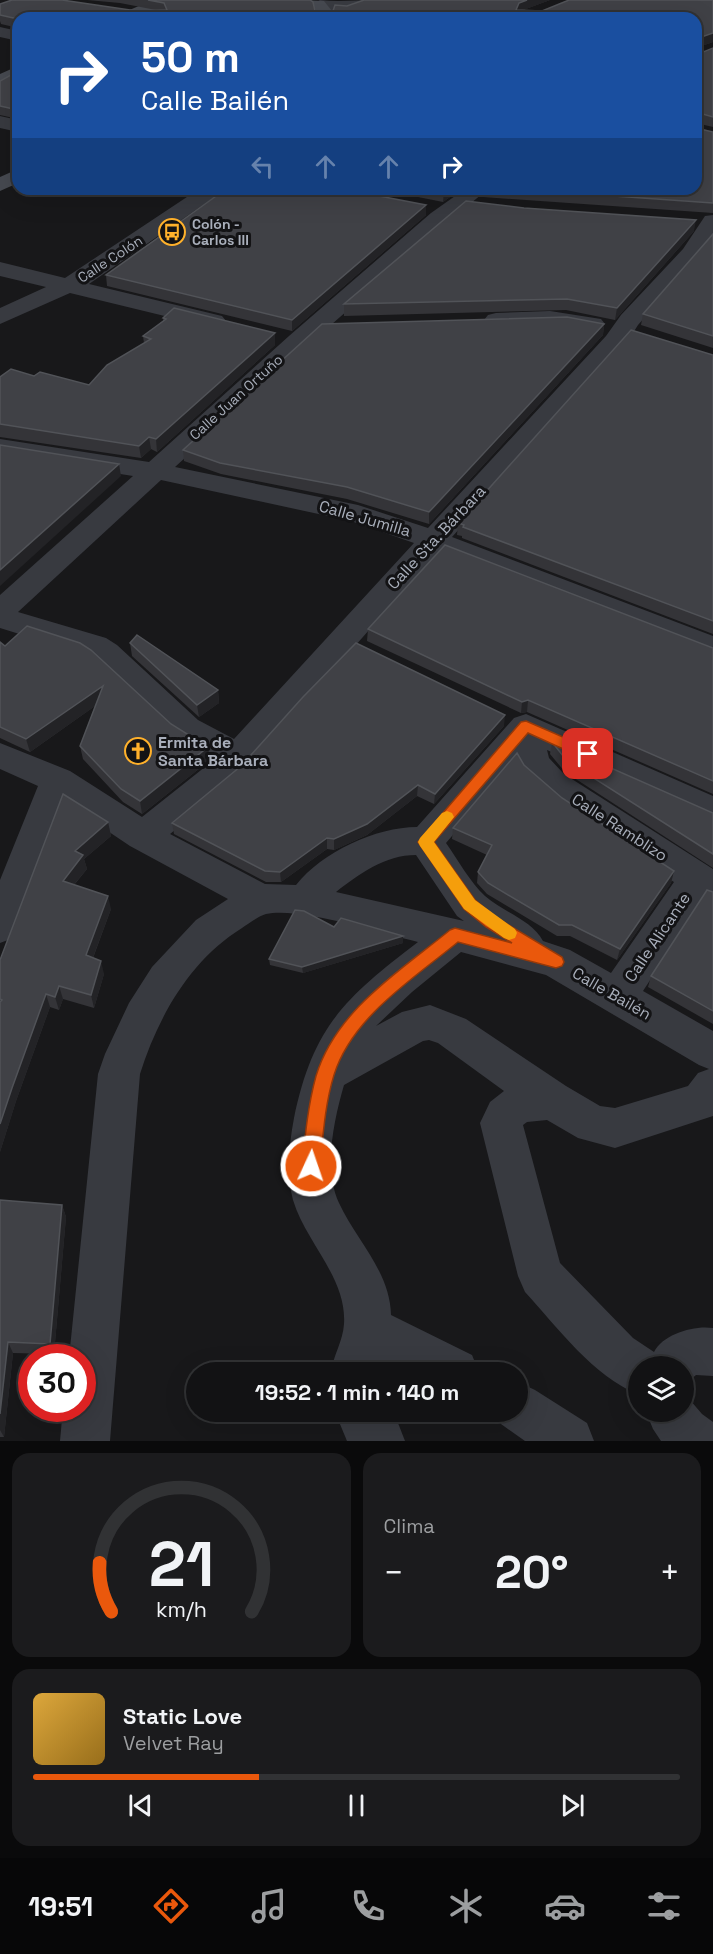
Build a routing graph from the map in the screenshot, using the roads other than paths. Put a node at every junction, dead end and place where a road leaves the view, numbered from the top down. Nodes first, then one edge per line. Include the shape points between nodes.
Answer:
1 (166, 0) edge
2 (360, 3) edge
3 (315, 5) edge
4 (130, 12) edge
5 (346, 12) edge
6 (204, 195) edge
7 (483, 198) edge
8 (706, 222) edge
9 (0, 269) edge
10 (69, 286) junction
11 (0, 317) edge
12 (468, 321) edge
13 (351, 325) edge
14 (240, 327) edge
15 (621, 330) junction
16 (296, 335) junction
17 (649, 337) edge
18 (0, 447) edge
19 (155, 471) junction
20 (434, 540) junction
21 (0, 612) edge
22 (0, 617) edge
23 (713, 648) edge
24 (526, 726) junction
25 (0, 755) edge
26 (238, 756) junction
27 (58, 780) junction
28 (713, 811) edge
29 (143, 836) junction
30 (426, 842) junction
31 (705, 883) edge
32 (260, 899) junction
33 (305, 900) junction
34 (0, 927) edge
35 (455, 934) junction
36 (556, 962) junction
37 (618, 996) junction
38 (713, 1052) edge
39 (325, 1074) junction
40 (713, 1086) edge
41 (551, 1100) junction
42 (368, 1328) junction
43 (713, 1352) edge
44 (684, 1356) edge
45 (358, 1362) edge
46 (435, 1362) edge
47 (628, 1363) edge
48 (528, 1414) edge
49 (364, 1422) edge
50 (677, 1422) edge
51 (85, 1441) edge
52 (380, 1441) edge
53 (569, 1441) edge
54 (698, 1441) edge

1 - 4 main road
2 - 3 street via 340,8
2 - 5 street
6 - 10 street, Calle Colón
7 - 16 street, Calle Juan Ortuño via 443,207
8 - 15 street, Calle Sta. Bárbara via 687,258
9 - 10 street
10 - 11 street, Calle Colón
10 - 14 street
12 - 15 street via 550,318 580,320
13 - 16 street
15 - 17 street
15 - 20 street, Calle Sta. Bárbara
16 - 19 street, Calle Juan Ortuño
18 - 19 street, Calle Jumilla
19 - 20 street, Calle Jumilla via 347,511
19 - 21 street, Calle Juan Ortuño
20 - 23 street, Calle Jumilla
20 - 26 street, Calle Sta. Bárbara
22 - 26 street via 100,650 186,728
24 - 28 street
24 - 30 street
24 - 31 street, Calle Ramblizo via 533,763 552,783
25 - 27 street
26 - 29 street, Calle Sta. Bárbara
27 - 29 street
27 - 34 street
29 - 32 street
30 - 33 street via 410,841 379,849 330,876 313,888
30 - 36 street via 470,905
31 - 37 street, Calle Alicante
32 - 33 street, Calle Bailén
32 - 51 street via 209,931 194,947 159,989 129,1040 119,1074
33 - 35 street, Calle Bailén
35 - 36 street, Calle Bailén
35 - 39 street via 373,1003 347,1032
36 - 37 street, Calle Bailén
37 - 38 street, Calle Bailén
39 - 41 street via 416,1024 430,1022 452,1031
39 - 42 street via 313,1133 310,1178 335,1241 366,1293
40 - 41 street via 702,1101 615,1128 593,1124
41 - 47 street via 514,1104 501,1123 541,1276
42 - 45 street
42 - 46 street
43 - 44 street via 696,1351
48 - 53 street
49 - 52 street
50 - 54 street

